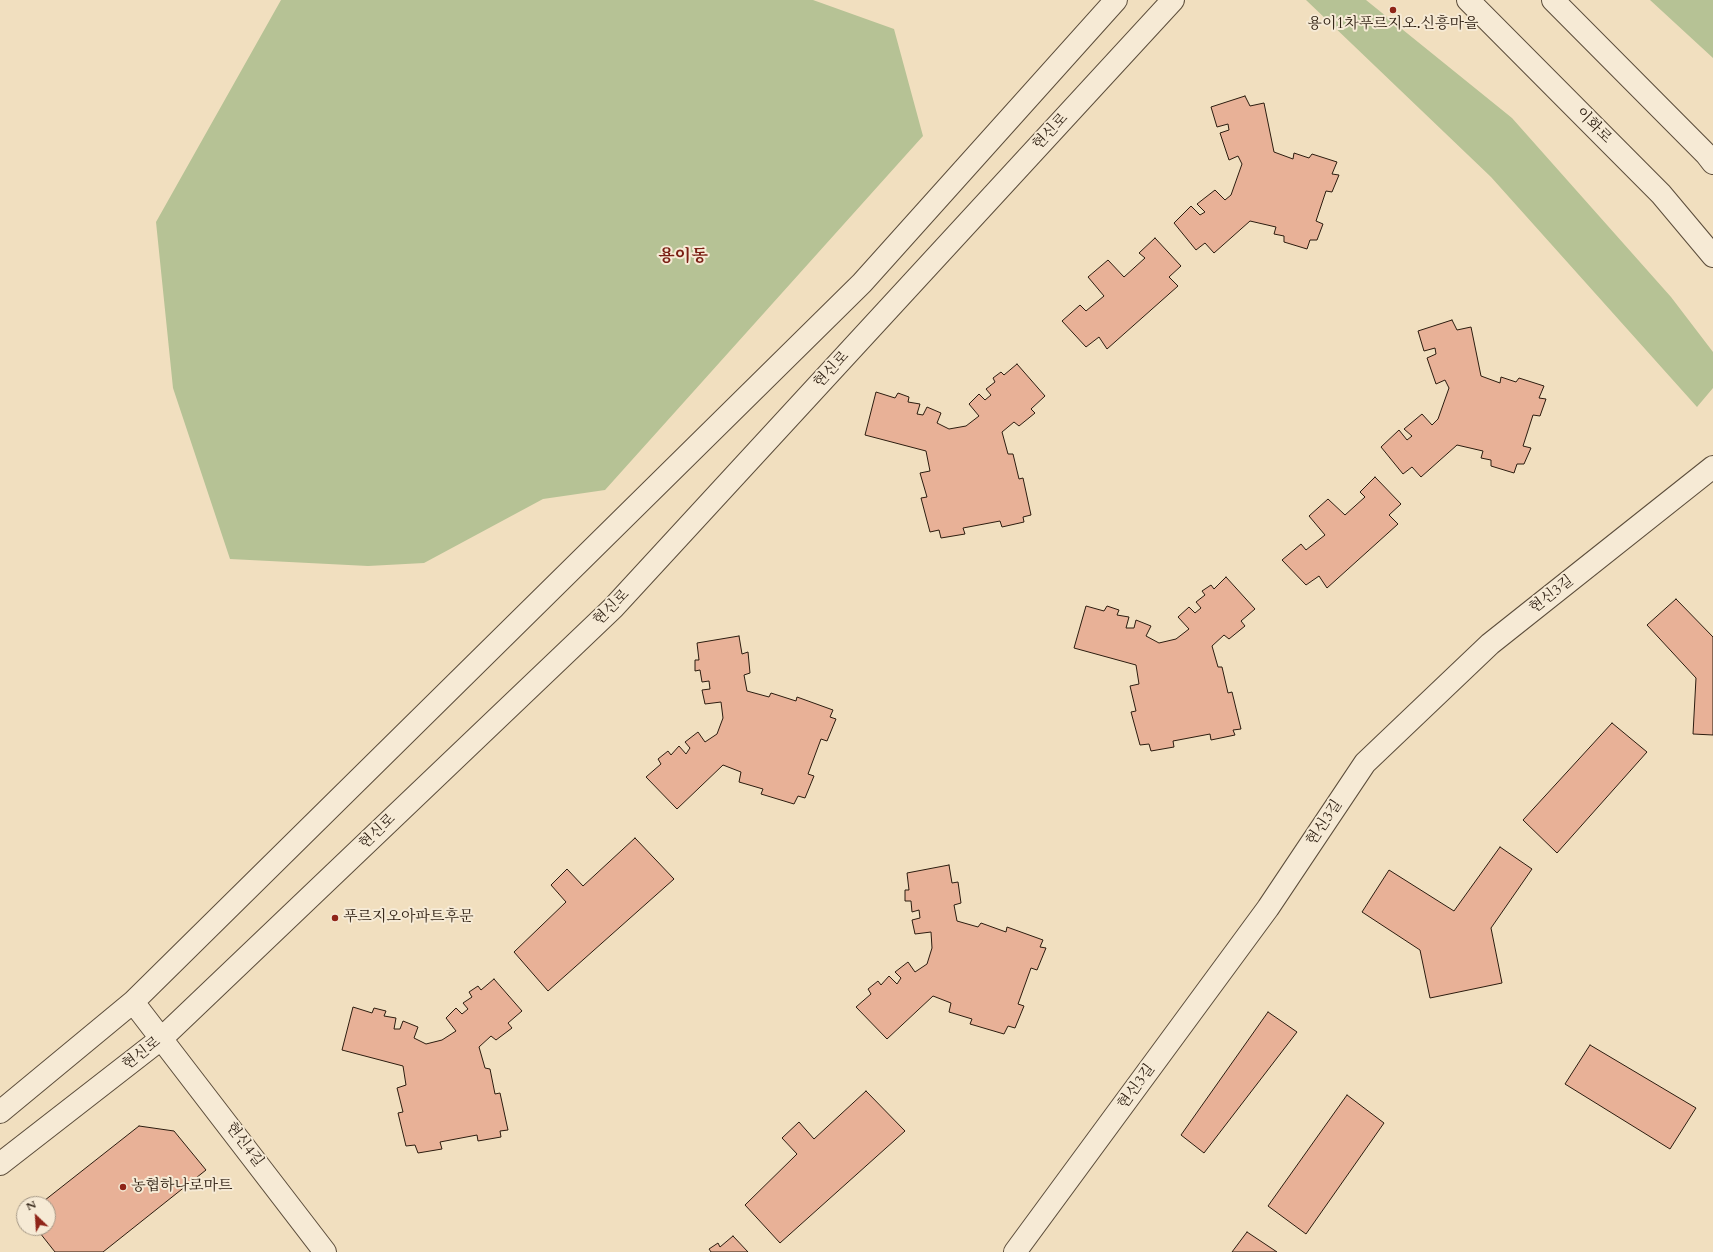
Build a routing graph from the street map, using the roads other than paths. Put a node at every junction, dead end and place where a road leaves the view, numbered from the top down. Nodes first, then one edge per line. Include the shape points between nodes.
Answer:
1 (1116, 0) edge
2 (1173, 0) edge
3 (1468, 0) edge
4 (1553, 0) edge
5 (1713, 163) edge
6 (1713, 256) edge
7 (1713, 467) edge
8 (133, 1002) junction
9 (162, 1038) junction
10 (0, 1112) edge
11 (0, 1164) edge
12 (325, 1252) edge
13 (1015, 1252) edge

1 - 8 street via 862,283
2 - 9 street, 현신로 via 613,608
3 - 6 street, 이화로 via 1661,194
4 - 5 street
7 - 13 street, 현신3길 via 1490,644 1365,763 1268,908
8 - 9 street, 현신4길
8 - 10 street
9 - 11 street, 현신로
9 - 12 street, 현신4길

